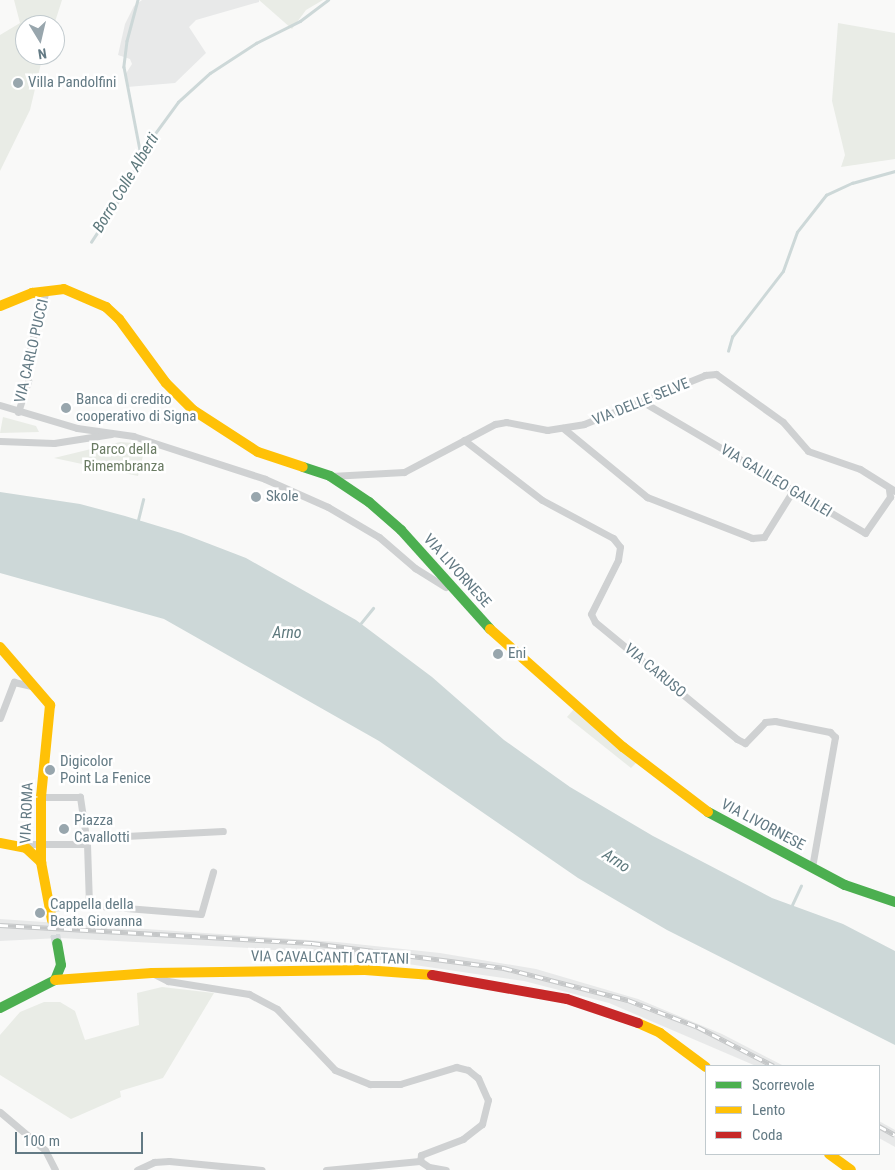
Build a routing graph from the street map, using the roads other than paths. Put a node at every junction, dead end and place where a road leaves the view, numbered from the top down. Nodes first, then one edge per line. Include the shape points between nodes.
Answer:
1 (46, 290) junction
2 (0, 306) edge
3 (643, 402) junction
4 (0, 405) edge
5 (18, 412) junction
6 (563, 428) junction
7 (119, 433) junction
8 (464, 440) junction
9 (0, 441) edge
10 (330, 476) junction
11 (892, 490) edge
12 (792, 492) junction
13 (453, 591) junction
14 (0, 647) edge
15 (32, 686) junction
16 (0, 718) edge
17 (41, 797) junction
18 (223, 831) dead end
19 (87, 841) junction
20 (0, 843) edge
21 (18, 844) junction
22 (41, 844) junction
23 (41, 862) junction
24 (812, 868) junction
25 (213, 872) dead end
26 (895, 902) edge
27 (89, 905) junction
28 (49, 908) junction
29 (52, 920) tunnel mouth
30 (57, 943) tunnel mouth
31 (152, 973) junction
32 (55, 980) junction
33 (0, 1008) edge
34 (705, 1066) edge
35 (0, 1112) edge
36 (830, 1155) edge
37 (420, 1161) junction
38 (55, 1170) edge
39 (137, 1170) edge
40 (262, 1170) edge
41 (326, 1170) edge
42 (446, 1170) edge
43 (851, 1170) edge

1 - 2 main road, VIA LIVORNESE
1 - 5 street, VIA CARLO PUCCI via 28,356 28,381
1 - 10 main road, VIA LIVORNESE via 78,292 106,307 166,384 193,410 232,436 272,459
3 - 6 street, VIA DELLE SELVE via 601,419
3 - 11 street, VIA DELLE SELVE via 705,375 716,374 783,422 808,451 860,469
3 - 12 street, VIA GALILEO GALILEI
4 - 5 street
5 - 7 street via 77,428
6 - 8 street, VIA DELLE SELVE via 538,429 506,422 480,430
6 - 12 street via 647,497 752,538 764,536
7 - 9 street via 54,443
7 - 13 street via 244,471 328,507 379,537 415,568
8 - 10 street, VIA DELLE SELVE via 404,472
8 - 24 street, VIA CARUSO via 542,500 613,538 620,547 618,560 591,614 595,622 737,739 745,743 765,722 775,721 830,732 836,737
10 - 13 main road, VIA LIVORNESE via 369,502 401,530
11 - 12 street, VIA GALILEO GALILEI via 865,533
13 - 24 main road, VIA LIVORNESE via 488,628 623,747 680,792 716,818
14 - 15 main road
15 - 16 street via 14,682
15 - 17 main road, VIA ROMA via 50,706
17 - 19 street via 80,797
17 - 22 main road, VIA ROMA
18 - 19 street
19 - 22 street
19 - 27 street
20 - 21 main road
21 - 22 street
21 - 23 main road
22 - 23 main road, VIA ROMA
23 - 28 main road, VIA ROMA
24 - 26 main road, VIA LIVORNESE via 845,885
25 - 27 street via 202,914
27 - 28 street
28 - 29 main road, VIA ROMA
30 - 32 main road via 61,965
31 - 32 main road, VIA CAVALCANTI CATTANI
31 - 34 main road, VIA CAVALCANTI CATTANI via 365,970 445,976 502,985 567,999 628,1018 660,1033
31 - 37 street via 168,981 249,994 277,1009 335,1070 370,1084 400,1084 456,1067 468,1070 478,1078 487,1094 487,1112 482,1124 468,1136 421,1155
32 - 33 main road
35 - 38 street via 45,1150
36 - 43 main road
37 - 41 street
37 - 42 street via 429,1167
39 - 40 street via 154,1162 169,1161

